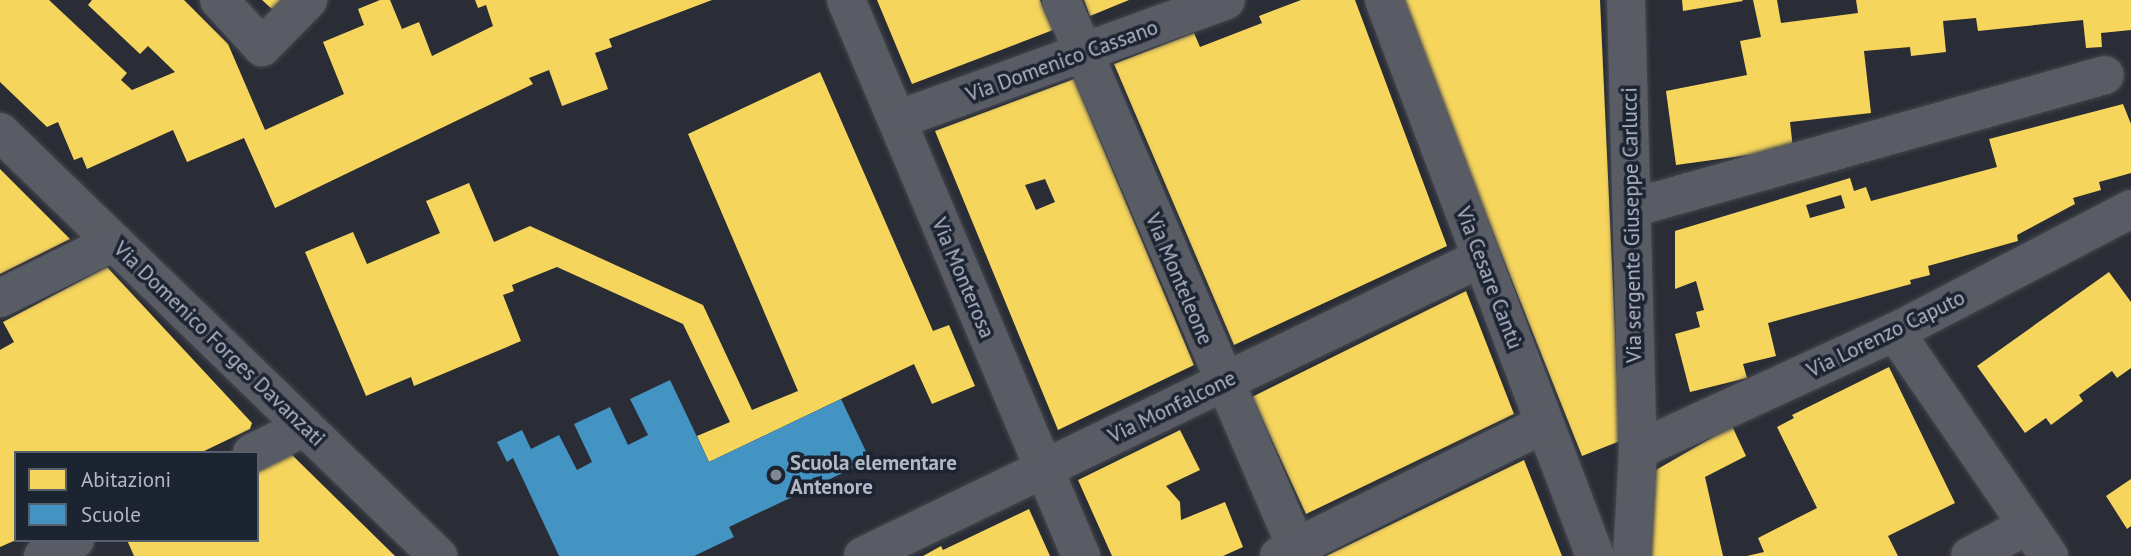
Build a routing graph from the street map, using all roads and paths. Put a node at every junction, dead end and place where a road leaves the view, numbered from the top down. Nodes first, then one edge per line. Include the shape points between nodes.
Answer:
1 (219, 0) edge
2 (308, 0) edge
3 (846, 0) edge
4 (1061, 0) edge
5 (1226, 0) edge
6 (1384, 0) edge
7 (1626, 0) edge
8 (1082, 54) junction
9 (2105, 75) dead end
10 (897, 120) junction
11 (0, 132) edge
12 (1632, 208) junction
13 (2131, 209) edge
14 (114, 243) junction
15 (1481, 258) junction
16 (0, 298) edge
17 (1895, 332) junction
18 (1224, 382) junction
19 (1544, 424) junction
20 (304, 427) junction
21 (1638, 450) junction
22 (256, 451) edge
23 (1043, 470) junction
24 (2038, 541) edge
25 (71, 542) edge
26 (1292, 553) edge
27 (868, 555) edge
28 (43, 556) edge
29 (438, 556) edge
30 (1081, 556) edge
31 (1595, 556) edge
32 (1632, 556) edge
33 (1970, 556) edge

1 - 2 street via 262,47
3 - 10 street, Via Monterosa
4 - 8 street, Via Monteleone
5 - 8 street, Via Domenico Cassano
6 - 15 street, Via Cesare Cantù
7 - 12 street, Via sergente Giuseppe Carlucci
8 - 10 street, Via Domenico Cassano
8 - 18 street, Via Monteleone
9 - 12 street
10 - 23 street, Via Monterosa
11 - 14 street, Via Domenico Forges Davanzati
12 - 21 street, Via sergente Giuseppe Carlucci
13 - 17 street, Via Lorenzo Caputo
14 - 16 street
14 - 20 street, Via Domenico Forges Davanzati
15 - 18 street, Via Monfalcone
15 - 19 street, Via Cesare Cantù
17 - 21 street, Via Lorenzo Caputo
17 - 24 street
18 - 23 street, Via Monfalcone
18 - 26 street, Via Monteleone
19 - 26 street
19 - 31 street, Via Cesare Cantù
20 - 22 street
20 - 29 street, Via Domenico Forges Davanzati
21 - 32 street, Via sergente Giuseppe Carlucci
23 - 27 street, Via Monfalcone
23 - 30 street, Via Monterosa
24 - 33 street
25 - 28 street

